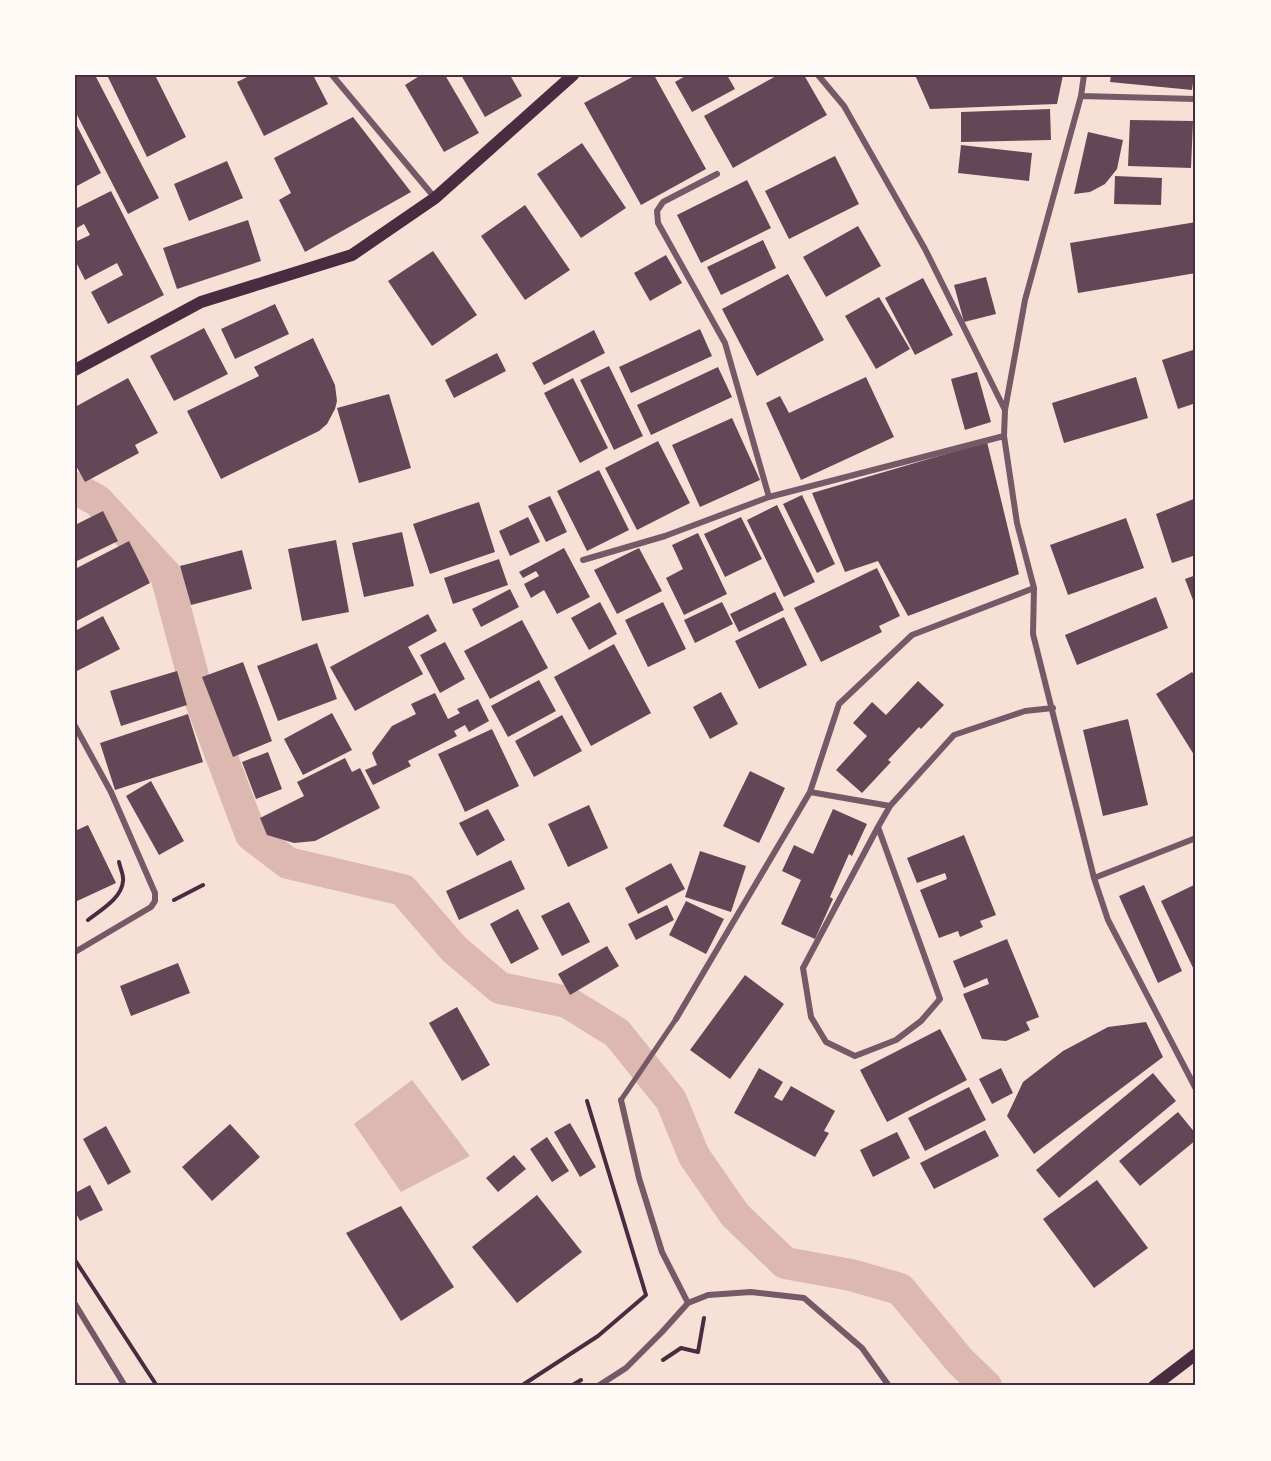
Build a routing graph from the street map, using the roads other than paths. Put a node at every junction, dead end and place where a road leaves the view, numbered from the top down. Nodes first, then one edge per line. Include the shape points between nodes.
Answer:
1 (332, 75) edge
2 (573, 75) edge
3 (818, 75) edge
4 (1084, 75) edge
5 (1082, 96) junction
6 (1196, 99) edge
7 (717, 174) dead end
8 (435, 198) junction
9 (75, 370) edge
10 (1005, 410) junction
11 (1004, 436) junction
12 (769, 497) junction
13 (583, 560) dead end
14 (1034, 588) junction
15 (1053, 708) junction
16 (75, 726) edge
17 (810, 792) junction
18 (890, 806) junction
19 (878, 827) junction
20 (1196, 838) edge
21 (1094, 878) junction
22 (75, 952) edge
23 (676, 1019) joint
24 (1196, 1089) edge
25 (621, 1100) joint
26 (688, 1303) junction
27 (75, 1304) edge
28 (1196, 1354) edge
29 (125, 1386) edge
30 (598, 1386) edge
31 (890, 1386) edge
32 (1154, 1386) edge

1 - 8 street
2 - 8 main road
3 - 10 street via 844,106 925,249
4 - 5 street
5 - 6 street
5 - 10 street via 1025,300
7 - 12 street via 663,202 657,212 658,223 725,343
8 - 9 main road via 352,255 201,302
10 - 11 street
11 - 12 street
11 - 14 street via 1017,524
12 - 13 street via 664,536
14 - 15 street via 1033,634
14 - 17 street via 912,635 839,704
15 - 18 street via 1025,711 954,735
15 - 21 street
16 - 22 street via 111,792 155,893 151,907
17 - 18 street
17 - 23 street
18 - 19 street
19 - 19 street via 803,968 811,1017 826,1042 855,1056 896,1040 921,1021 940,999
20 - 21 street
21 - 24 street via 1108,920
23 - 25 street
25 - 26 street via 662,1252
26 - 30 street via 626,1368
26 - 31 street via 708,1295 751,1292 804,1298 862,1348
27 - 29 street
28 - 32 main road

